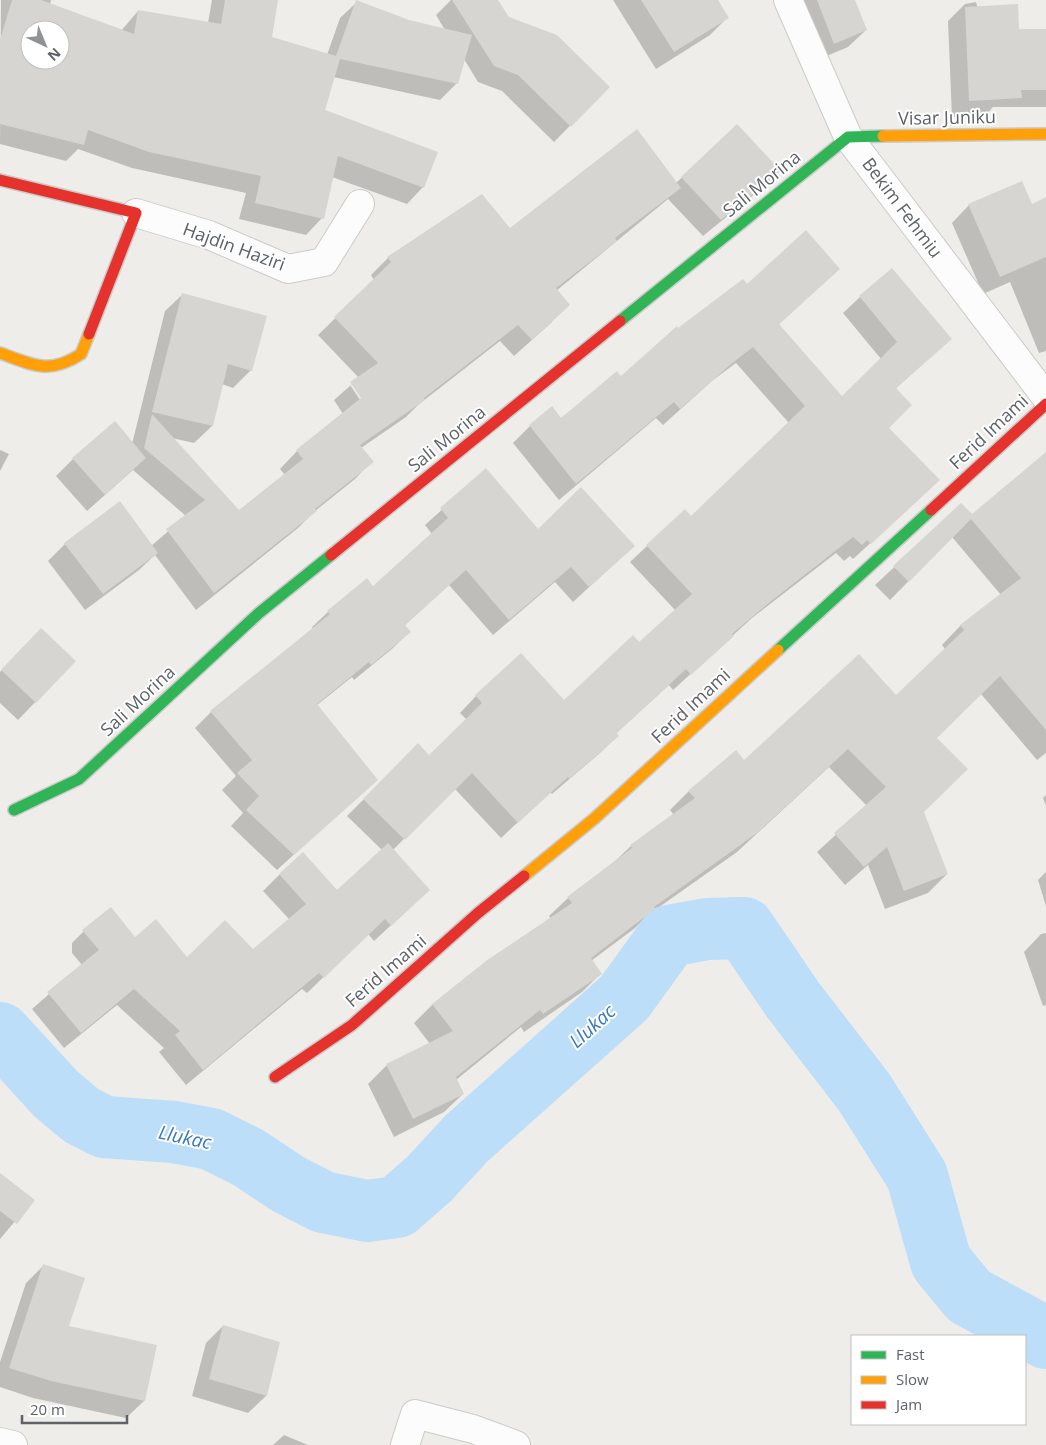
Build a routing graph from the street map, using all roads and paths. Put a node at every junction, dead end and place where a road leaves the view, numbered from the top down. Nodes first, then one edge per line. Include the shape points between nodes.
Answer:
1 (788, 0) edge
2 (1046, 134) edge
3 (848, 138) junction
4 (0, 180) edge
5 (360, 204) dead end
6 (136, 213) junction
7 (0, 353) edge
8 (1046, 397) edge
9 (1046, 404) edge
10 (14, 810) dead end
11 (275, 1077) dead end
12 (0, 1442) edge
13 (13, 1445) edge
14 (405, 1445) edge
15 (516, 1445) edge

1 - 3 street, Bekim Fehmiu
2 - 3 street, Visar Juniku
3 - 8 street, Bekim Fehmiu
3 - 10 street, Sali Morina via 259,613 79,779
4 - 6 street, Hajdin Haziri
5 - 6 street, Hajdin Haziri via 324,262 288,269 209,235
6 - 7 street via 81,354 66,365 46,369
9 - 11 street, Ferid Imami via 595,818 478,913 352,1025
12 - 13 street
14 - 15 street via 416,1414 473,1429

